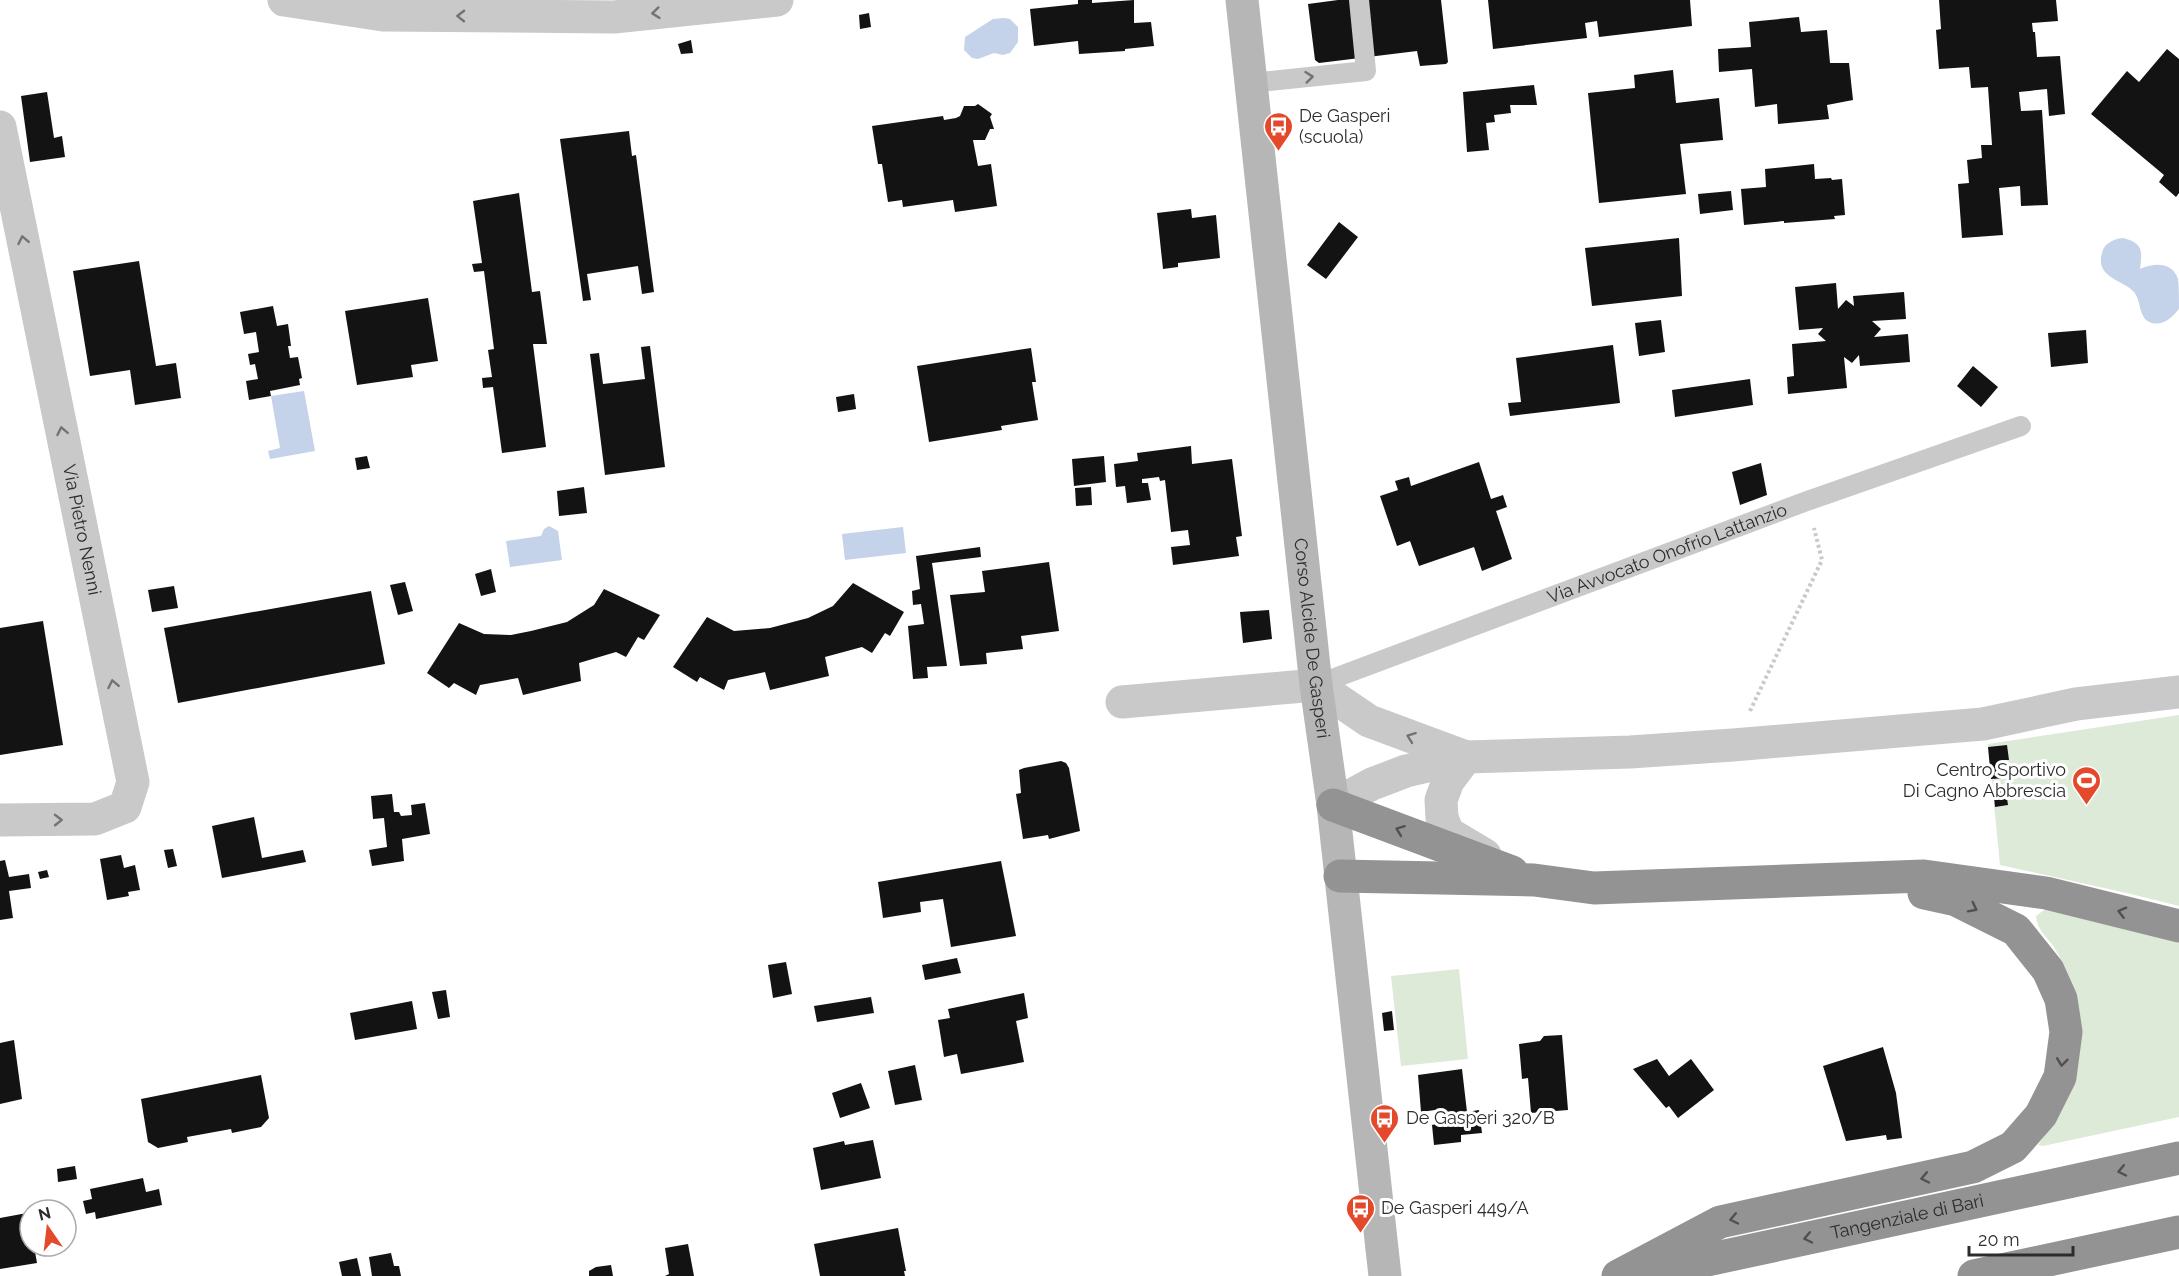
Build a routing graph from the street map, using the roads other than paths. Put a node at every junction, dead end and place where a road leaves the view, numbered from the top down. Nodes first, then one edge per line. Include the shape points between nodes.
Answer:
1 (284, 0) edge
2 (777, 0) edge
3 (1242, 0) edge
4 (1359, 0) edge
5 (1251, 83) junction
6 (0, 128) edge
7 (2020, 426) dead end
8 (1316, 685) junction
9 (2179, 692) edge
10 (1122, 702) dead end
11 (1466, 757) junction
12 (1333, 805) junction
13 (0, 820) edge
14 (1340, 876) junction
15 (1534, 880) junction
16 (1855, 880) junction
17 (2179, 926) edge
18 (2179, 1158) edge
19 (2179, 1232) edge
20 (1385, 1276) edge
21 (1617, 1276) edge
22 (1633, 1276) edge
23 (1974, 1276) edge

2 -> 1 street via 614,17 383,15
3 - 5 street, Corso Alcide De Gasperi
5 -> 4 lane via 1366,71
5 - 8 street, Corso Alcide De Gasperi
13 -> 6 street, Via Pietro Nenni via 94,819 125,807 133,782
7 - 8 lane, Via Avvocato Onofrio Lattanzio via 1807,501
8 - 10 street
11 -> 8 street via 1369,721
8 - 12 street, Corso Alcide De Gasperi
9 - 11 street via 2076,704 1983,724 1630,752
11 - 12 street via 1406,771
11 - 15 street via 1441,800 1448,833
12 - 14 street, Corso Alcide De Gasperi
15 -> 12 highway
14 - 15 highway
14 - 20 street, Corso Alcide De Gasperi
15 - 16 highway via 1594,888
17 -> 16 highway via 2035,891 1924,876
16 -> 21 highway via 1956,900 2016,930 2048,970 2061,999 2066,1032 2060,1077 2041,1115 2013,1147 1973,1167 1720,1222
18 -> 22 highway, Tangenziale di Bari
19 - 23 highway

